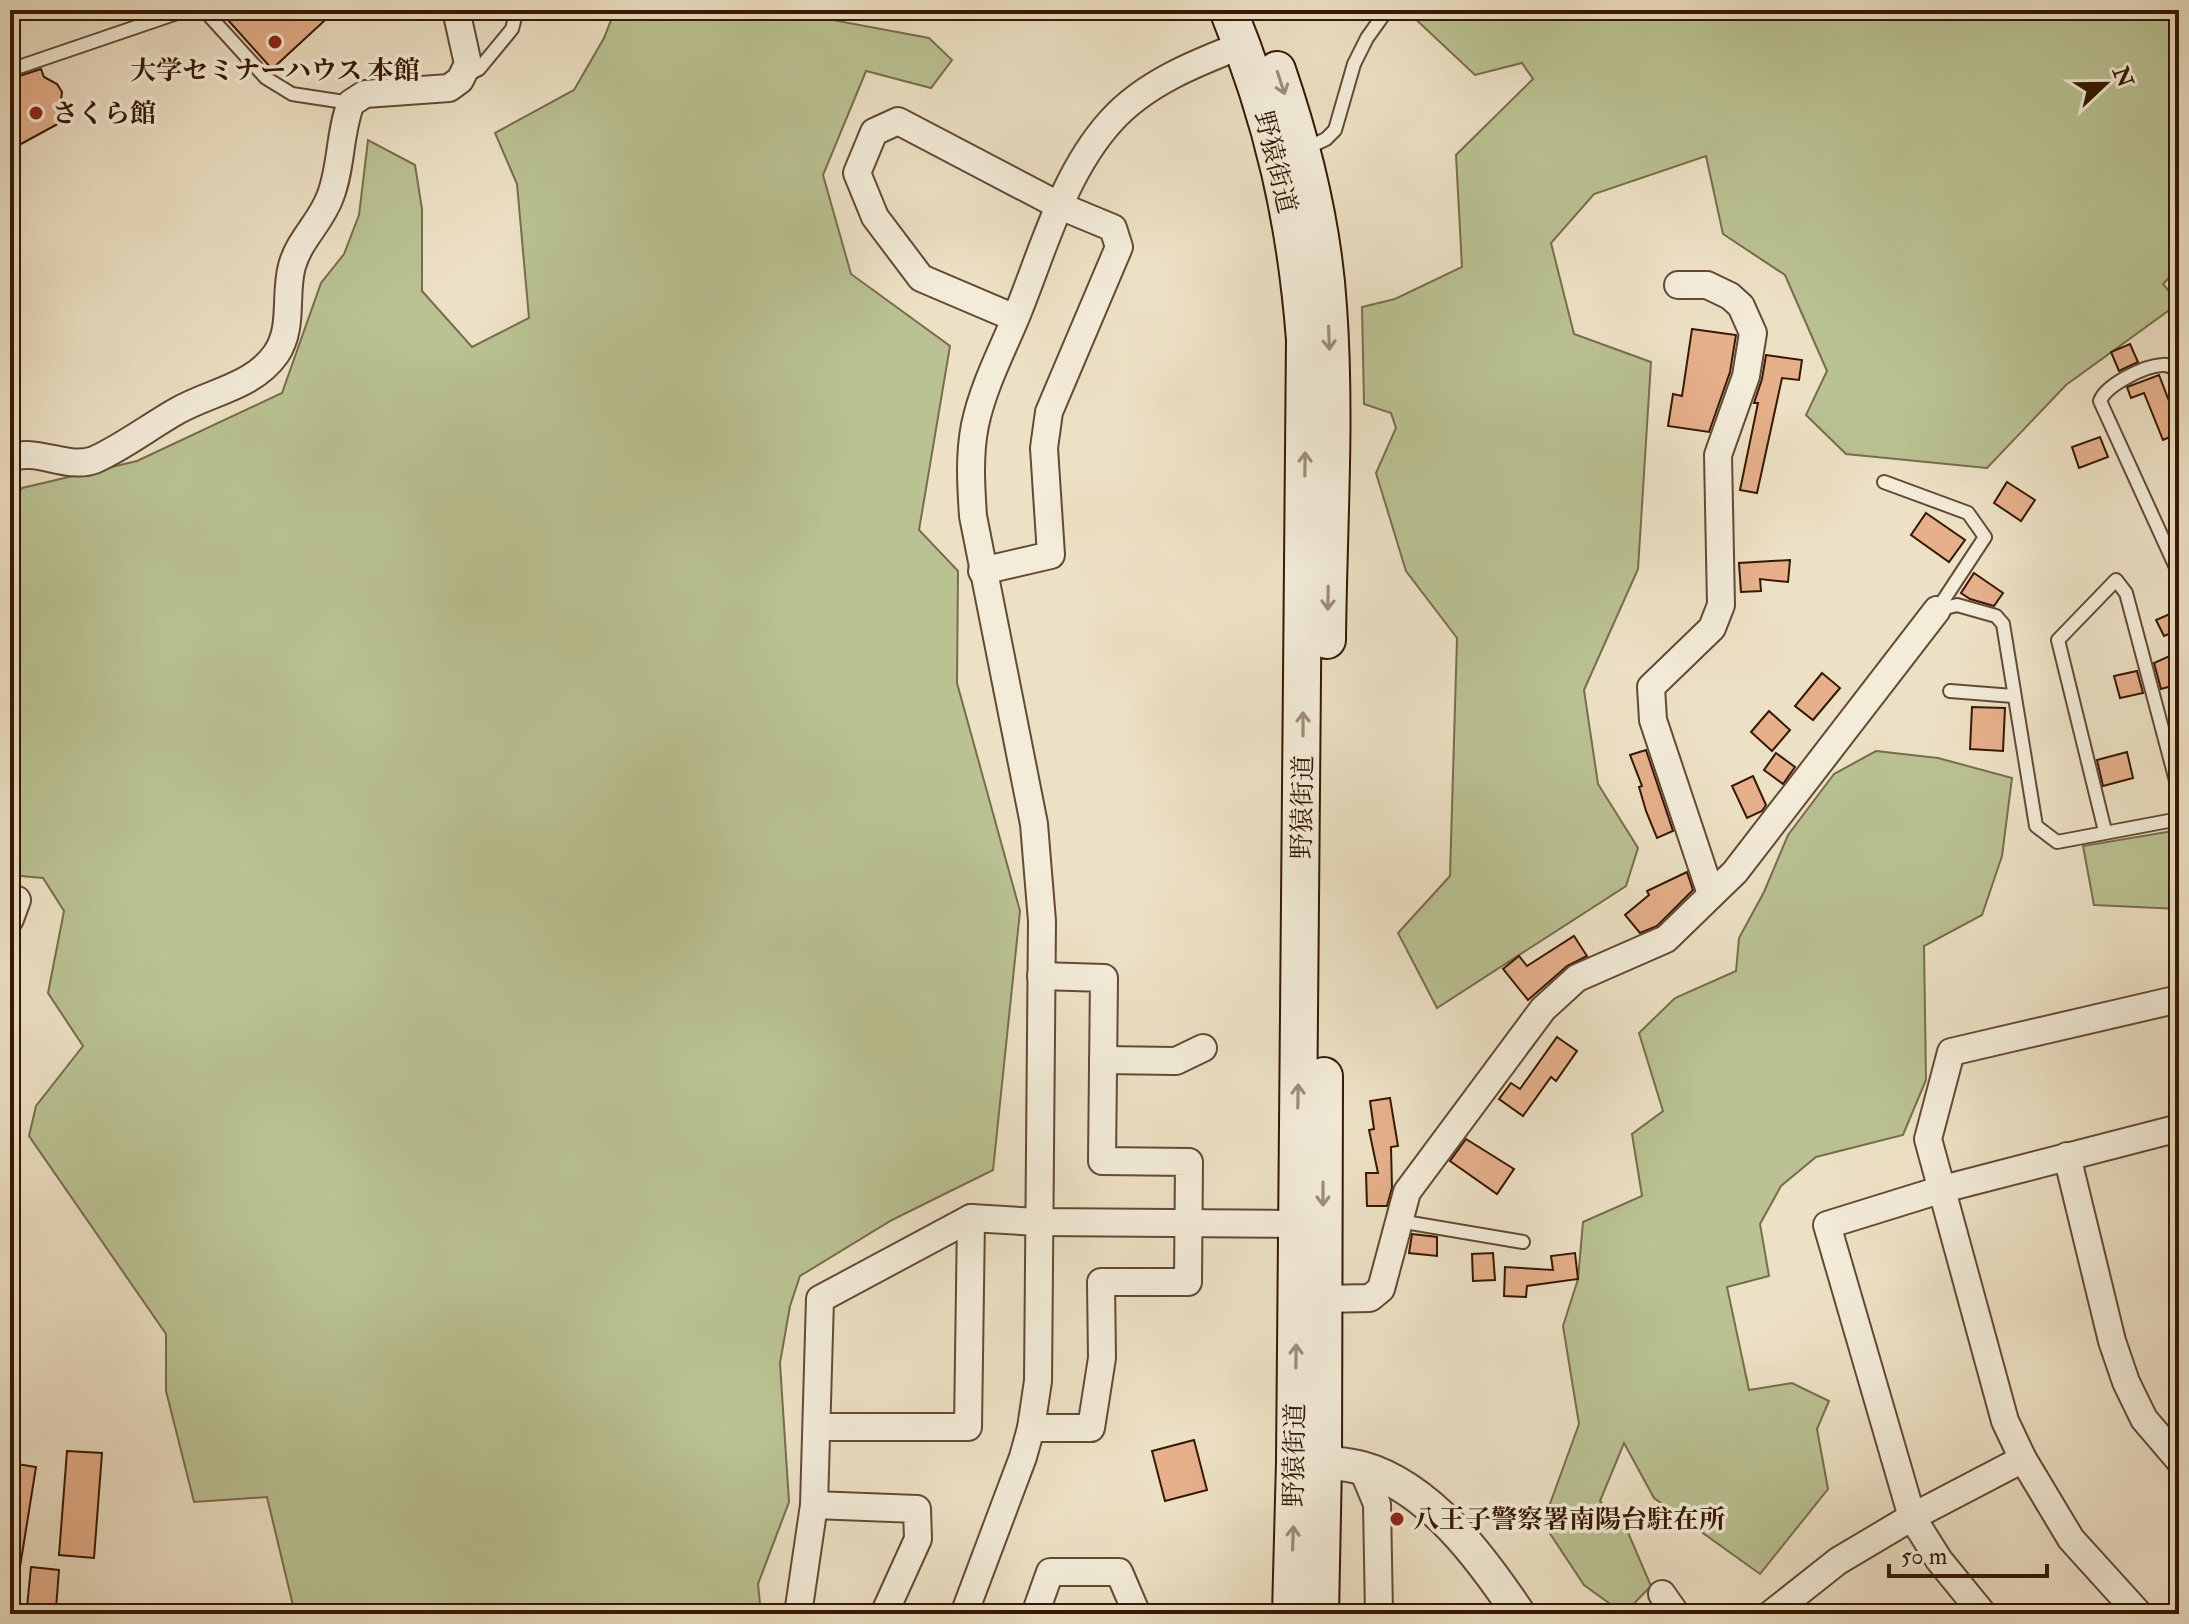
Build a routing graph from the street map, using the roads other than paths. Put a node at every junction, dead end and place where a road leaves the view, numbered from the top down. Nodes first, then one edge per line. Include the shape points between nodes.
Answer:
1 (186, 10) edge
2 (204, 10) edge
3 (456, 10) edge
4 (517, 10) edge
5 (1228, 10) edge
6 (1254, 10) edge
7 (1387, 10) edge
8 (1242, 45) junction
9 (10, 70) edge
10 (460, 80) junction
11 (351, 103) junction
12 (1302, 150) junction
13 (1060, 206) junction
14 (1678, 285) dead end
15 (1015, 318) junction
16 (2179, 373) edge
17 (10, 458) edge
18 (1884, 482) dead end
19 (982, 571) junction
20 (2179, 574) edge
21 (1937, 610) junction
22 (1950, 691) dead end
23 (2013, 696) junction
24 (2179, 792) edge
25 (2179, 819) edge
26 (2105, 831) junction
27 (1711, 894) junction
28 (1041, 976) junction
29 (2179, 999) edge
30 (1203, 1048) dead end
31 (1103, 1060) junction
32 (2179, 1128) edge
33 (2067, 1156) junction
34 (1943, 1189) junction
35 (971, 1218) junction
36 (1399, 1221) junction
37 (1038, 1222) junction
38 (1189, 1223) junction
39 (1297, 1224) junction
40 (1523, 1242) dead end
41 (1322, 1299) junction
42 (818, 1427) junction
43 (1031, 1428) junction
44 (2023, 1459) junction
45 (2179, 1460) edge
46 (1309, 1462) junction
47 (1362, 1468) junction
48 (814, 1505) junction
49 (1912, 1517) junction
50 (1785, 1610) edge
51 (798, 1614) edge
52 (884, 1614) edge
53 (964, 1614) edge
54 (1035, 1614) edge
55 (1137, 1614) edge
56 (1291, 1614) edge
57 (1320, 1614) edge
58 (1379, 1614) edge
59 (1519, 1614) edge
60 (1983, 1614) edge
61 (2139, 1614) edge

1 - 9 lane
2 - 11 lane via 266,78 292,94
3 - 10 street via 468,64
4 - 10 lane via 512,29 479,69
5 - 8 main road, 野猿街道
6 -> 12 main road, 野猿街道
7 - 12 lane via 1354,64 1335,130
8 - 13 street via 1142,93 1089,149
39 -> 8 main road, 野猿街道 via 1305,340 1287,201
10 - 11 street via 449,88 365,94
11 - 17 street via 332,193 292,265 286,329 277,353 259,373 182,408 92,461
12 -> 41 main road, 野猿街道 via 1328,306 1331,400
13 - 15 street
13 - 15 street via 898,121 874,132 857,173 875,217 921,278
13 - 19 street via 1113,228 1119,247 1049,412 1044,448 1051,555
14 - 27 street via 1707,285 1730,296 1741,306 1753,333 1746,376 1718,455 1721,605 1712,628 1651,687 1653,720
15 - 19 street via 985,387 975,426 970,469
16 - 20 lane via 2160,364 2113,384 2100,401
18 - 21 lane via 1968,513 1985,537
19 - 28 street via 1034,824
21 - 23 lane via 1957,605 1996,616 2003,624
21 - 27 street via 1735,872
22 - 23 lane
23 - 26 lane via 2036,826 2057,842
24 - 26 lane via 2126,593 2116,580 2058,640
25 - 26 lane
27 - 36 street via 1666,939 1577,978 1543,1009 1407,1192
28 - 31 street via 1104,978
28 - 37 street
29 - 34 street via 1951,1052 1928,1139
30 - 31 street via 1176,1061
31 - 38 street via 1102,1161 1189,1162
32 - 33 street
33 - 34 street
33 - 45 street via 2126,1382 2144,1419
34 - 44 street via 2005,1421
34 - 49 street via 1827,1225
35 - 37 street
35 - 42 street via 820,1299
35 - 42 street via 968,1427
36 - 40 lane
36 - 41 street via 1381,1289 1370,1298
37 - 38 street
37 - 43 street via 1038,1381
38 - 39 street
38 - 43 street via 1188,1282 1101,1282 1102,1358 1091,1428
46 -> 39 main road, 野猿街道
41 - 46 main road, 野猿街道
42 - 48 street
43 - 53 street
44 - 49 street
44 - 61 street via 2071,1539
46 - 47 street
56 -> 46 main road, 野猿街道
46 - 57 main road, 野猿街道
47 - 58 street via 1377,1504
47 - 59 street via 1410,1493 1452,1528
48 - 51 street
48 - 52 street via 917,1509 918,1539
49 - 50 street via 1838,1561
49 - 60 street
54 - 55 street via 1050,1572 1119,1572

